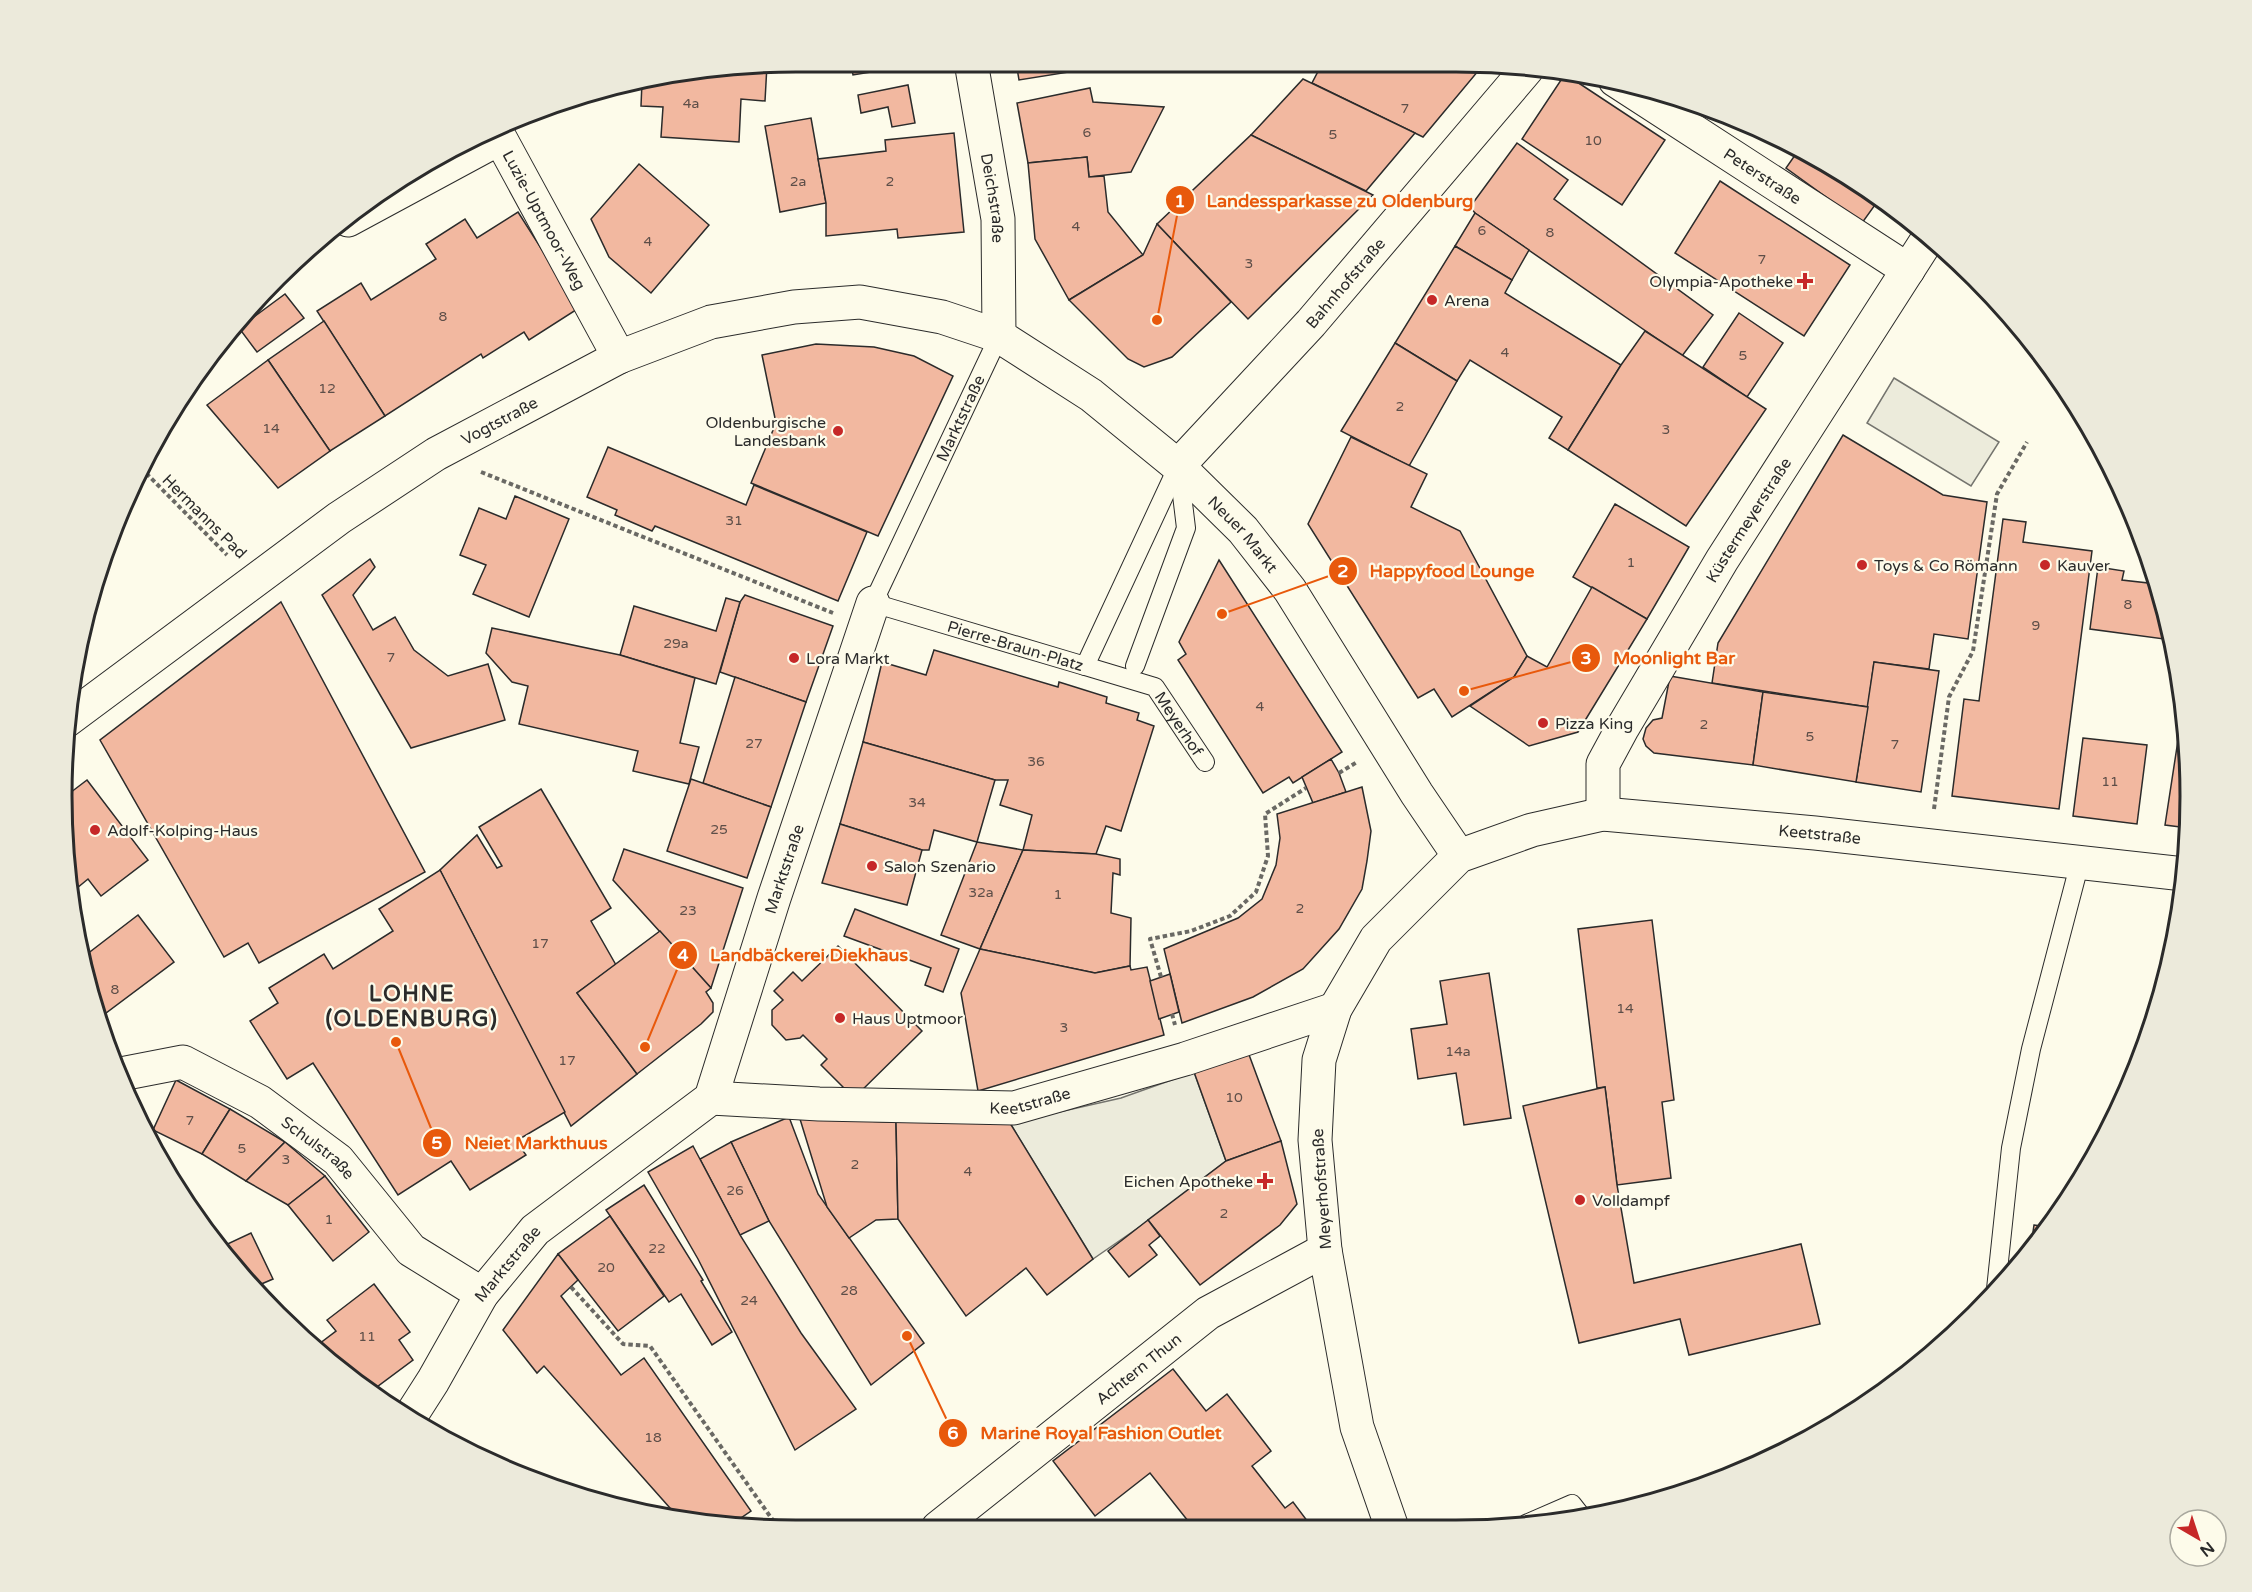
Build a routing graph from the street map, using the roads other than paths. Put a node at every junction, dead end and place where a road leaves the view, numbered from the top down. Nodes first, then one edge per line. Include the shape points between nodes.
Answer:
1 (973, 72) edge
2 (1521, 76) edge
3 (1640, 96) edge
4 (387, 199) edge
5 (1924, 245) edge
6 (1908, 270) junction
7 (999, 336) junction
8 (619, 357) junction
9 (1178, 466) junction
10 (869, 614) junction
11 (1085, 666) junction
12 (1135, 666) dead end
13 (77, 713) edge
14 (1205, 762) dead end
15 (1603, 814) junction
16 (1459, 856) junction
17 (2079, 862) junction
18 (2175, 873) edge
19 (1335, 1009) junction
20 (127, 1073) edge
21 (711, 1098) junction
22 (1325, 1250) junction
23 (1997, 1276) edge
24 (482, 1294) junction
25 (414, 1411) edge
26 (1576, 1510) edge
27 (1549, 1514) edge
28 (948, 1520) edge
29 (1389, 1520) edge

1 - 7 street, Deichstraße via 998,219
2 - 9 street, Bahnhofstraße via 1311,323
3 - 6 street, Peterstraße
4 - 8 street, Luzie-Uptmoor-Weg via 500,138
5 - 6 street, Küstermeyerstraße
6 - 15 street, Küstermeyerstraße via 1722,560 1623,727 1603,765
7 - 8 street, Vogtstraße via 942,317 860,302 794,307 711,322
7 - 9 street, Neuer Markt via 1091,395
7 - 10 lane, Marktstraße
8 - 13 street, Vogtstraße via 436,454 339,518
9 - 11 lane, Pierre-Braun-Platz
9 - 12 lane via 1186,528
9 - 16 street, Neuer Markt via 1243,530 1290,590
10 - 11 lane, Pierre-Braun-Platz
10 - 21 street, Marktstraße
11 - 14 lane, Meyerhof via 1155,687
15 - 16 street, Keetstraße via 1532,830
15 - 17 street, Keetstraße
16 - 19 street, Meyerhofstraße via 1376,939
17 - 18 street, Keetstraße
17 - 23 lane via 2031,1049 2013,1137
19 - 21 street, Keetstraße via 1185,1059 1014,1108
19 - 22 street, Meyerhofstraße via 1319,1060 1315,1140
20 - 24 street, Schulstraße via 183,1062 260,1102 338,1160 411,1250
21 - 24 street, Marktstraße via 535,1230
22 - 28 street, Achtern Thun via 1208,1313
22 - 29 street, Meyerhofstraße via 1357,1427
24 - 25 street, Marktstraße
26 - 27 lane via 1572,1504

